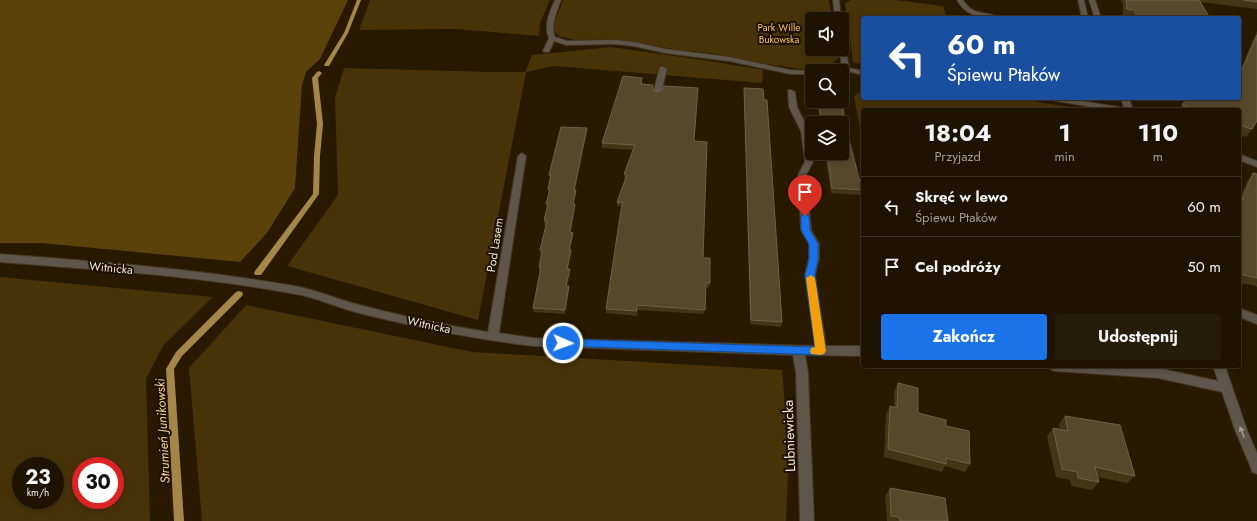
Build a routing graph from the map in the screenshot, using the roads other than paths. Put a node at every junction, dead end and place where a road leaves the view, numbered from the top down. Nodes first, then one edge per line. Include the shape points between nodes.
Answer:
1 (558, 0) edge
2 (836, 0) edge
3 (960, 0) edge
4 (1081, 0) edge
5 (1092, 0) edge
6 (837, 12) edge
7 (988, 16) edge
8 (1085, 16) edge
9 (1097, 16) edge
10 (552, 38) junction
11 (547, 51) dead end
12 (663, 69) dead end
13 (849, 71) edge
14 (805, 72) edge
15 (861, 73) edge
16 (791, 92) dead end
17 (657, 93) edge
18 (1062, 100) edge
19 (1111, 108) edge
20 (522, 156) dead end
21 (1241, 158) edge
22 (1257, 164) edge
23 (0, 258) edge
24 (1241, 313) edge
25 (1257, 320) edge
26 (493, 338) junction
27 (798, 350) junction
28 (821, 351) junction
29 (861, 351) edge
30 (1084, 368) edge
31 (1220, 368) edge
32 (1226, 388) junction
33 (1257, 468) edge
34 (807, 521) edge

1 - 10 street via 550,25
2 - 6 street
3 - 7 street via 969,10
4 - 8 street
5 - 9 street
10 - 11 street
10 - 14 street via 582,44 634,44 665,51 730,59 790,72
12 - 17 street
13 - 15 street
16 - 28 street via 793,107 805,131 809,162 802,175 806,230 814,244 810,275
18 - 19 street
20 - 26 street, Pod Lasem
21 - 22 street
23 - 26 street, Witnicka via 147,271 302,291 385,315
24 - 25 street
26 - 27 street, Witnicka via 533,342
27 - 28 street, Witnicka
27 - 34 street, Lubniewicka via 802,373
28 - 29 street, Witnicka
30 - 32 street via 1158,373
31 - 32 street
33 -> 32 street

